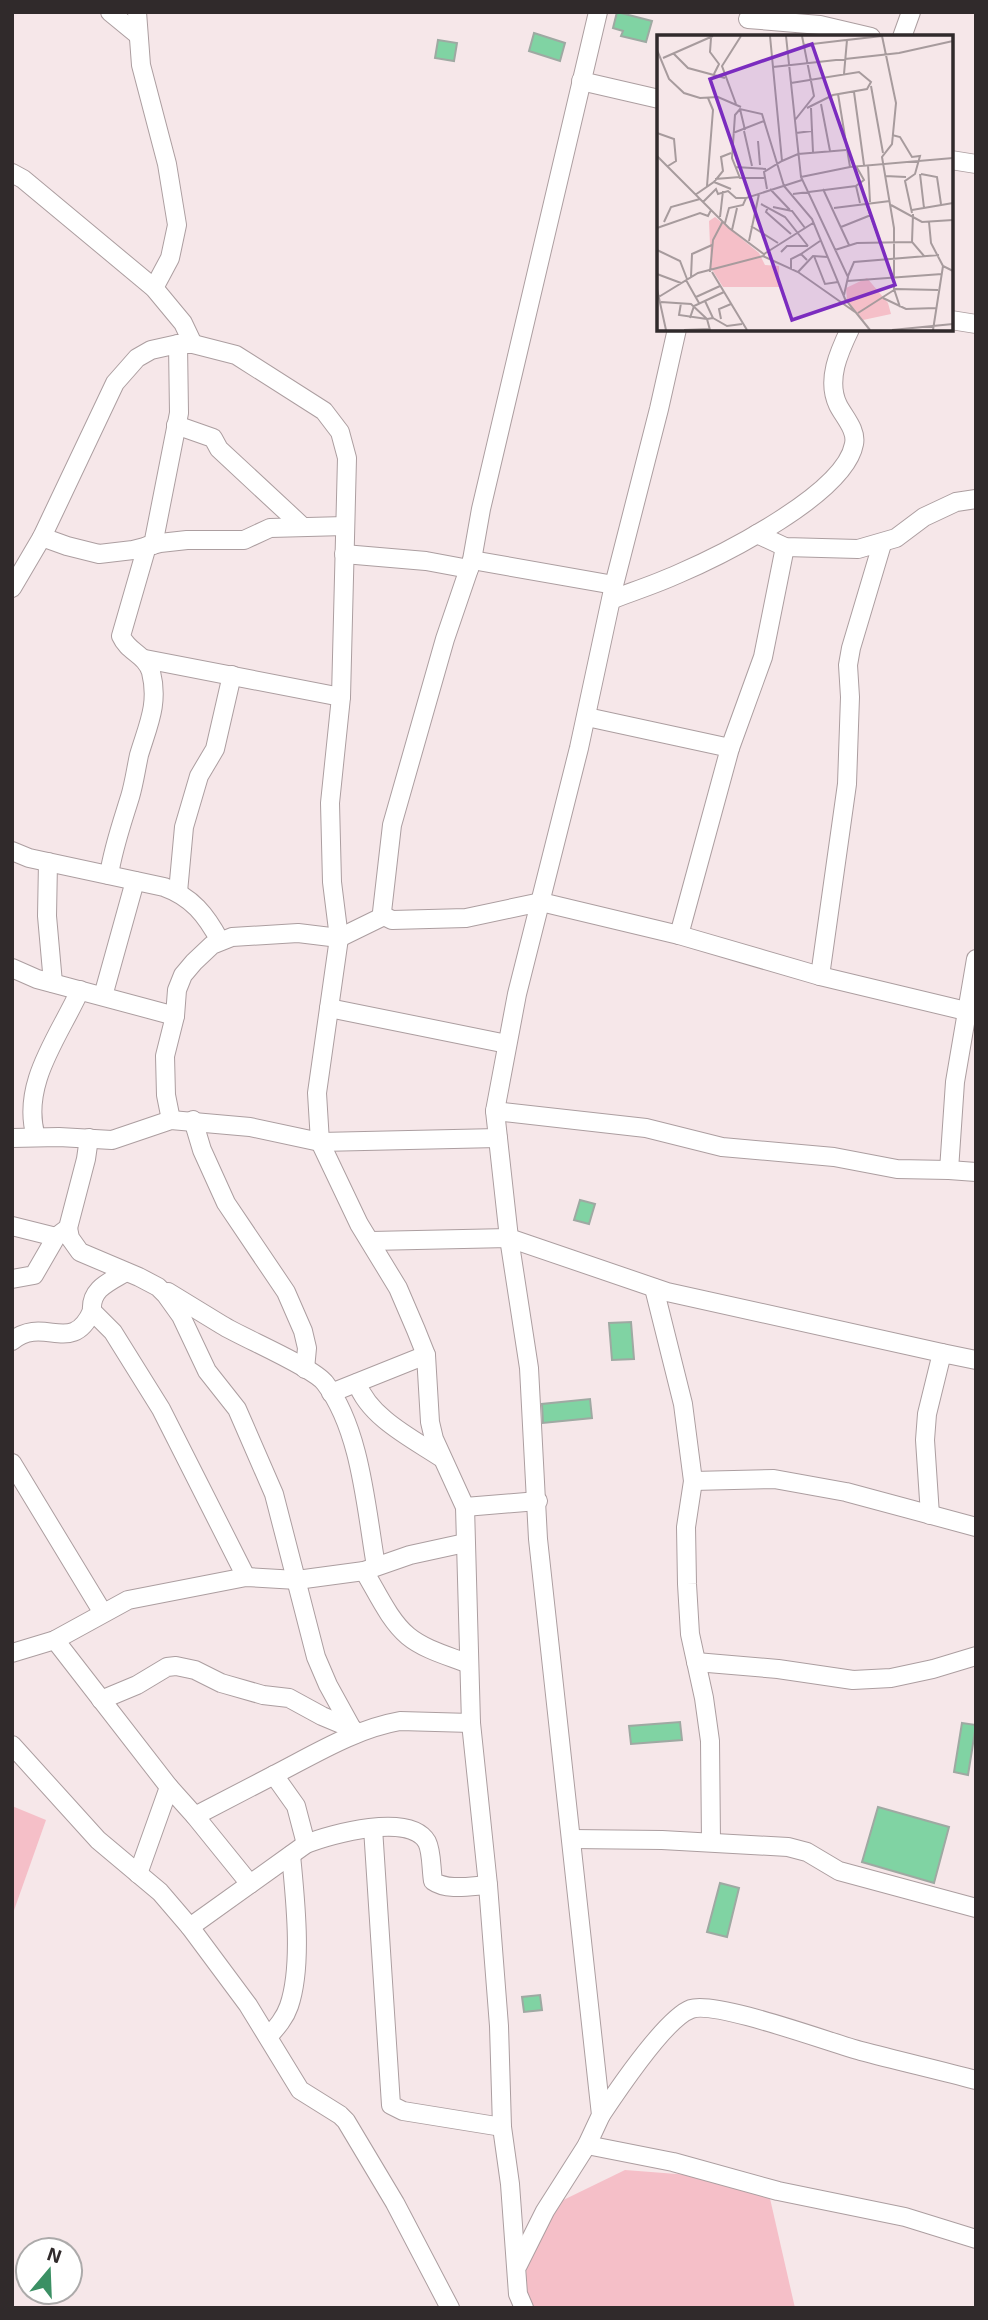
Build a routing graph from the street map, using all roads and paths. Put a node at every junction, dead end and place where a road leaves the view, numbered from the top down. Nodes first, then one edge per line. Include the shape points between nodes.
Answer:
1 (110, 12) edge
2 (137, 12) edge
3 (598, 12) edge
4 (911, 12) edge
5 (747, 23) edge
6 (138, 34) junction
7 (862, 35) edge
8 (903, 35) edge
9 (581, 81) junction
10 (657, 99) edge
11 (953, 160) edge
12 (976, 164) edge
13 (12, 173) edge
14 (154, 288) junction
15 (953, 320) edge
16 (976, 324) edge
17 (677, 331) edge
18 (849, 331) edge
19 (186, 344) junction
20 (176, 425) junction
21 (976, 499) edge
22 (345, 526) junction
23 (303, 527) junction
24 (757, 534) junction
25 (43, 537) junction
26 (882, 544) junction
27 (150, 545) junction
28 (785, 547) junction
29 (344, 554) junction
30 (470, 565) junction
31 (12, 589) edge
32 (613, 592) junction
33 (145, 659) junction
34 (232, 675) junction
35 (341, 697) junction
36 (587, 717) junction
37 (730, 748) junction
38 (12, 851) edge
39 (48, 862) junction
40 (109, 875) junction
41 (135, 881) junction
42 (178, 892) junction
43 (541, 902) junction
44 (384, 916) junction
45 (679, 936) junction
46 (339, 938) junction
47 (220, 941) junction
48 (976, 959) edge
49 (12, 968) edge
50 (820, 976) junction
51 (53, 983) junction
52 (80, 990) junction
53 (103, 996) junction
54 (329, 1008) junction
55 (966, 1011) junction
56 (174, 1016) junction
57 (507, 1044) junction
58 (495, 1111) junction
59 (171, 1120) junction
60 (193, 1120) junction
61 (36, 1137) junction
62 (12, 1138) edge
63 (89, 1138) junction
64 (498, 1138) junction
65 (320, 1142) junction
66 (949, 1170) junction
67 (976, 1172) edge
68 (12, 1226) edge
69 (62, 1232) junction
70 (509, 1238) junction
71 (371, 1241) junction
72 (125, 1272) junction
73 (12, 1279) edge
74 (158, 1287) junction
75 (654, 1288) junction
76 (92, 1311) junction
77 (12, 1341) edge
78 (942, 1353) junction
79 (426, 1355) junction
80 (976, 1360) edge
81 (305, 1369) junction
82 (357, 1383) junction
83 (331, 1393) junction
84 (440, 1457) junction
85 (12, 1463) edge
86 (693, 1481) junction
87 (538, 1501) junction
88 (464, 1507) junction
89 (930, 1515) junction
90 (976, 1527) edge
91 (465, 1543) junction
92 (370, 1569) junction
93 (246, 1577) junction
94 (297, 1580) junction
95 (103, 1612) junction
96 (55, 1640) junction
97 (12, 1653) edge
98 (976, 1656) edge
99 (696, 1662) junction
100 (468, 1664) junction
101 (101, 1700) junction
102 (471, 1723) junction
103 (354, 1731) junction
104 (12, 1745) edge
105 (274, 1775) junction
106 (169, 1787) junction
107 (195, 1816) junction
108 (373, 1828) junction
109 (572, 1839) junction
110 (711, 1841) junction
111 (299, 1849) junction
112 (138, 1874) junction
113 (250, 1884) junction
114 (488, 1885) junction
115 (976, 1908) edge
116 (190, 1927) junction
117 (268, 2037) junction
118 (976, 2080) edge
119 (601, 2115) junction
120 (502, 2127) junction
121 (587, 2145) junction
122 (976, 2239) edge
123 (517, 2265) junction
124 (450, 2308) edge
125 (524, 2308) edge

1 - 6 street
2 - 6 street
3 - 9 street
4 - 8 street
5 - 7 street via 820,25
6 - 14 street via 177,225 170,258
9 - 10 street
9 - 30 street
11 - 12 street
13 - 14 street
14 - 19 street via 183,324
15 - 16 street
17 - 32 street
18 - 24 street via 838,353 833,388 854,433 851,454 823,489
19 - 20 street
19 - 22 street via 236,355 324,411 340,432 346,458
19 - 25 street via 151,350 137,358 115,383
20 - 23 street via 213,438 219,449
20 - 27 street
21 - 26 street via 935,512
22 - 23 street
22 - 29 street
23 - 27 street via 270,528 244,540
24 - 28 street
24 - 32 street via 679,574
25 - 27 street via 99,554
25 - 31 street
26 - 28 street via 858,549
26 - 50 street via 848,665 847,784
27 - 33 street via 121,636
28 - 37 street via 763,657
29 - 30 street
29 - 35 street
30 - 32 street
30 - 44 street via 392,825
32 - 36 street
33 - 34 street
33 - 40 street via 155,706
34 - 35 street
34 - 42 street via 215,749 199,776 184,827
35 - 46 street via 330,803
36 - 37 street
36 - 43 street
37 - 45 street
38 - 39 street
39 - 40 street
39 - 51 street
40 - 41 street
41 - 42 street
41 - 53 street
42 - 47 street via 198,906
43 - 44 street via 466,918 392,920
43 - 45 street
43 - 57 street
44 - 46 street
45 - 50 street
46 - 47 street via 298,933
46 - 54 street
47 - 56 street via 183,975
48 - 55 street
49 - 51 street
50 - 55 street
51 - 52 street
52 - 53 street
52 - 61 street via 41,1065 32,1117
53 - 56 street
54 - 57 street
54 - 65 street via 317,1093
55 - 66 street
56 - 59 street via 165,1056
57 - 58 street
58 - 64 street
58 - 66 street via 646,1128 722,1147 834,1157 897,1169
59 - 60 street
59 - 63 street via 111,1140
60 - 65 street
60 - 81 street via 226,1203 286,1292 303,1331
61 - 62 street
61 - 63 street
63 - 69 street
64 - 65 street
64 - 70 street
65 - 71 street
66 - 67 street
68 - 69 street
69 - 72 street via 80,1252
69 - 73 street via 34,1275
70 - 71 street
70 - 75 street
70 - 87 street via 529,1368
71 - 79 street via 398,1288
72 - 74 street
72 - 76 street via 102,1286 92,1298
74 - 81 street
74 - 94 street via 181,1316 207,1371 237,1409 274,1494
75 - 78 street
75 - 86 street via 683,1404
76 - 77 street via 76,1332 33,1330
76 - 93 street via 113,1332 161,1409
78 - 80 street
78 - 89 street via 925,1440
79 - 82 street
79 - 84 street via 430,1422
81 - 83 street via 323,1380
82 - 83 street
82 - 84 street via 374,1409
83 - 92 street via 348,1427 360,1474
84 - 88 street
85 - 95 street
86 - 89 street via 774,1479 846,1492
86 - 99 street via 685,1527 690,1634
87 - 88 street
87 - 109 street via 538,1539
88 - 91 street
89 - 90 street
91 - 92 street
91 - 100 street
92 - 94 street
92 - 100 street via 393,1618 407,1635
93 - 94 street
93 - 95 street via 128,1600
94 - 103 street via 316,1657
95 - 96 street
96 - 97 street
96 - 101 street
98 - 99 street via 891,1678 853,1680
99 - 110 street via 710,1741
100 - 102 street
101 - 103 street via 167,1667 186,1667 221,1683 289,1698
101 - 106 street
102 - 103 street via 400,1721
102 - 114 street
103 - 105 street
104 - 112 street via 98,1840
105 - 107 street
105 - 111 street via 296,1806
106 - 107 street
106 - 112 street
107 - 113 street
108 - 111 street via 324,1838
108 - 114 street via 408,1828 418,1833 428,1844 435,1883
108 - 120 street via 391,2105 403,2111
109 - 110 street
109 - 119 street
110 - 115 street via 788,1847 807,1852 839,1871
111 - 113 street
111 - 117 street via 295,1981 289,2007
112 - 116 street
113 - 116 street
114 - 120 street
116 - 117 street
117 - 124 street via 300,2090 346,2121
118 - 119 street via 766,2021 691,2009 637,2063
119 - 121 street
120 - 123 street
121 - 122 street via 905,2217
121 - 123 street
123 - 125 street via 518,2294

